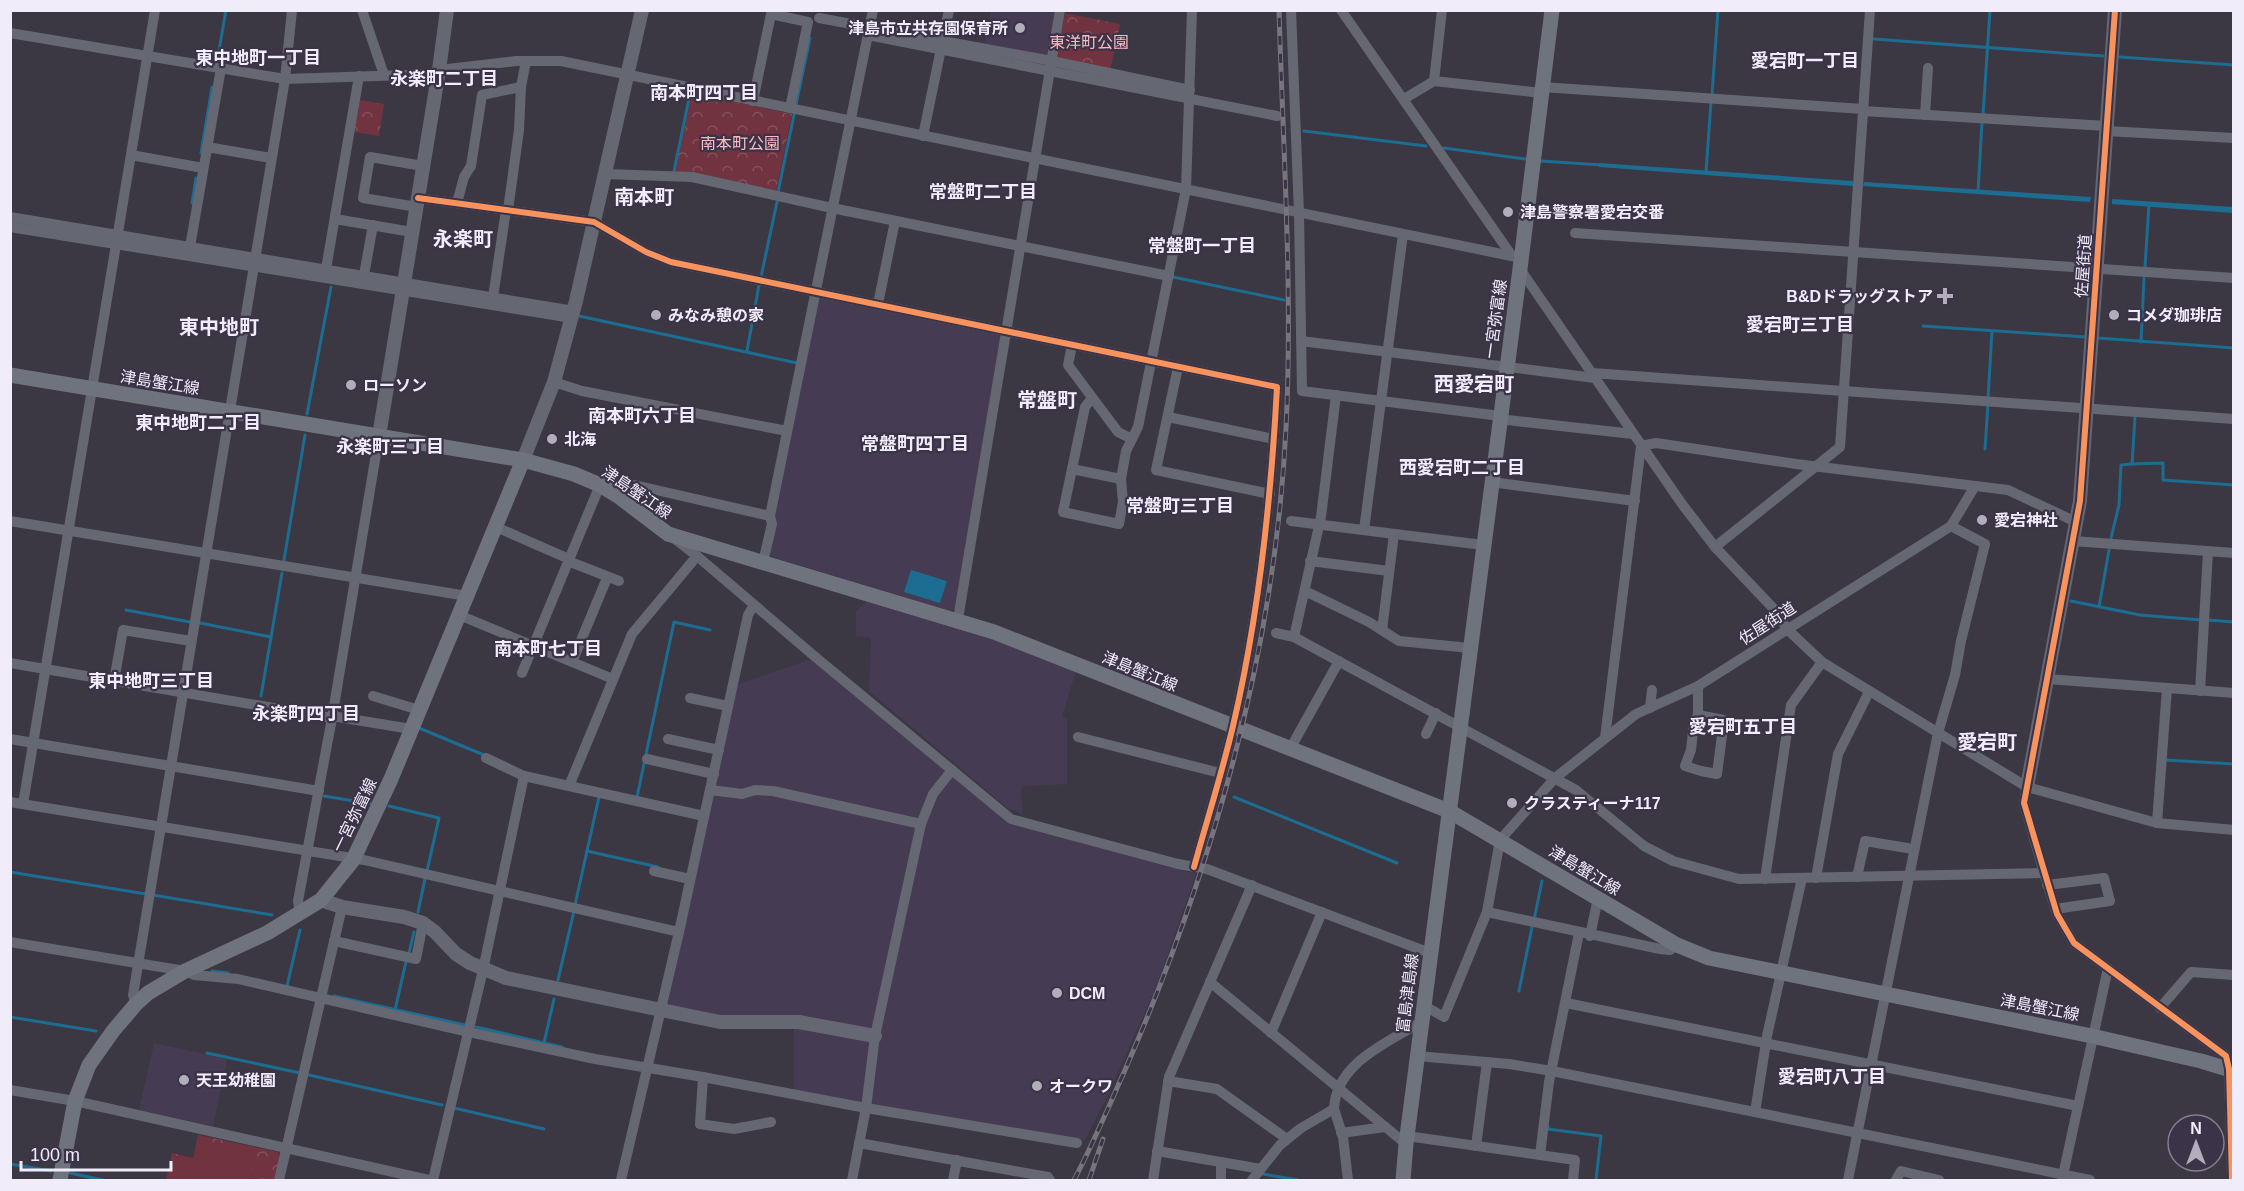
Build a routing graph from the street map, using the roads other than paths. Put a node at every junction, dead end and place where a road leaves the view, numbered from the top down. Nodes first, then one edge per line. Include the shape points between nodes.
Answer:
1 (155, 10) edge
2 (291, 10) edge
3 (362, 10) edge
4 (447, 10) edge
5 (642, 10) edge
6 (873, 10) edge
7 (949, 10) edge
8 (1060, 10) edge
9 (1192, 10) edge
10 (1291, 10) edge
11 (1341, 10) edge
12 (1442, 10) edge
13 (1552, 10) edge
14 (1870, 10) edge
15 (2115, 10) edge
16 (819, 18) dead end
17 (869, 31) junction
18 (10, 33) edge
19 (941, 45) junction
20 (147, 55) junction
21 (526, 61) junction
22 (1051, 67) junction
23 (221, 68) junction
24 (1928, 68) dead end
25 (439, 72) junction
26 (384, 75) junction
27 (628, 75) junction
28 (359, 76) junction
29 (285, 79) junction
30 (1434, 81) junction
31 (521, 87) junction
32 (1542, 90) junction
33 (1190, 95) junction
34 (1404, 99) junction
35 (753, 101) junction
36 (790, 108) junction
37 (1863, 110) junction
38 (1925, 115) junction
39 (1277, 116) dead end
40 (851, 121) junction
41 (2107, 129) junction
42 (923, 136) junction
43 (2234, 138) edge
44 (207, 147) junction
45 (130, 155) junction
46 (271, 158) junction
47 (1035, 159) junction
48 (423, 166) junction
49 (203, 168) junction
50 (605, 174) junction
51 (1186, 189) junction
52 (417, 202) junction
53 (457, 203) junction
54 (832, 208) junction
55 (507, 210) junction
56 (1299, 213) junction
57 (10, 217) edge
58 (335, 219) junction
59 (895, 221) junction
60 (594, 222) junction
61 (373, 225) junction
62 (10, 227) edge
63 (412, 232) junction
64 (1575, 233) dead end
65 (1403, 234) junction
66 (117, 240) junction
67 (1020, 246) junction
68 (190, 247) junction
69 (1853, 253) junction
70 (1518, 261) junction
71 (255, 262) junction
72 (326, 269) junction
73 (2097, 269) junction
74 (364, 275) junction
75 (1169, 276) junction
76 (2234, 278) edge
77 (404, 286) junction
78 (816, 292) junction
79 (493, 297) junction
80 (878, 304) junction
81 (573, 314) junction
82 (1006, 331) junction
83 (1301, 341) junction
84 (1072, 345) junction
85 (1389, 351) junction
86 (1152, 362) junction
87 (1178, 367) junction
88 (1506, 367) junction
89 (10, 375) edge
90 (1593, 376) junction
91 (554, 381) junction
92 (92, 389) junction
93 (1842, 391) junction
94 (1336, 395) junction
95 (1092, 398) junction
96 (1381, 401) junction
97 (2087, 409) junction
98 (229, 411) junction
99 (1500, 416) junction
100 (1168, 417) junction
101 (2234, 419) edge
102 (787, 432) junction
103 (1634, 434) junction
104 (379, 436) junction
105 (1132, 439) junction
106 (1274, 439) junction
107 (1641, 446) junction
108 (523, 460) junction
109 (1815, 465) junction
110 (1072, 469) junction
111 (1121, 479) junction
112 (1491, 482) junction
113 (600, 486) junction
114 (1975, 486) junction
115 (1270, 494) junction
116 (1635, 501) junction
117 (770, 516) junction
118 (10, 521) edge
119 (1291, 521) dead end
120 (2076, 522) junction
121 (1318, 525) junction
122 (1951, 526) junction
123 (496, 527) junction
124 (1364, 530) junction
125 (69, 531) junction
126 (668, 534) junction
127 (1394, 534) junction
128 (2073, 541) junction
129 (1483, 545) junction
130 (1715, 547) junction
131 (2208, 552) junction
132 (206, 553) junction
133 (2234, 553) edge
134 (697, 556) junction
135 (569, 560) junction
136 (1310, 561) junction
137 (763, 562) junction
138 (1389, 572) junction
139 (354, 578) junction
140 (607, 578) junction
141 (619, 581) dead end
142 (1305, 591) junction
143 (467, 596) junction
144 (754, 604) junction
145 (459, 615) junction
146 (958, 619) junction
147 (1787, 629) junction
148 (1382, 630) junction
149 (1276, 633) dead end
150 (1294, 637) junction
151 (191, 641) junction
152 (533, 646) junction
153 (1470, 648) junction
154 (1339, 661) junction
155 (572, 662) junction
156 (1822, 662) junction
157 (10, 663) edge
158 (45, 669) junction
159 (522, 673) dead end
160 (613, 679) junction
161 (2048, 679) junction
162 (114, 681) junction
163 (1698, 686) junction
164 (2167, 688) junction
165 (1652, 690) dead end
166 (2200, 691) junction
167 (183, 692) junction
168 (1869, 692) junction
169 (2234, 693) edge
170 (373, 696) dead end
171 (690, 698) dead end
172 (728, 706) junction
173 (1650, 708) junction
174 (419, 710) junction
175 (1436, 713) junction
176 (1698, 715) junction
177 (332, 717) junction
178 (1233, 726) junction
179 (1460, 726) junction
180 (411, 729) junction
181 (1938, 733) junction
182 (1426, 734) dead end
183 (1078, 737) dead end
184 (1605, 738) junction
185 (10, 739) edge
186 (668, 739) dead end
187 (33, 742) junction
188 (719, 750) junction
189 (1290, 750) junction
190 (486, 758) dead end
191 (647, 759) dead end
192 (171, 766) junction
193 (952, 770) junction
194 (1220, 773) junction
195 (714, 774) junction
196 (524, 776) junction
197 (1555, 778) junction
198 (569, 786) junction
199 (2027, 787) junction
200 (710, 790) junction
201 (318, 791) junction
202 (10, 802) edge
203 (22, 804) junction
204 (1449, 811) junction
205 (704, 816) junction
206 (2157, 823) junction
207 (921, 824) junction
208 (161, 827) junction
209 (2234, 830) edge
210 (1500, 840) junction
211 (1913, 849) junction
212 (308, 851) junction
213 (353, 860) junction
214 (1194, 867) junction
215 (654, 871) dead end
216 (2044, 873) junction
217 (1908, 876) junction
218 (1857, 877) junction
219 (1802, 878) junction
220 (1816, 878) junction
221 (690, 879) junction
222 (1765, 879) junction
223 (1252, 885) junction
224 (2048, 885) junction
225 (500, 892) junction
226 (1598, 898) junction
227 (321, 900) junction
228 (342, 908) junction
229 (2055, 909) junction
230 (1323, 912) junction
231 (1487, 912) junction
232 (300, 913) junction
233 (423, 923) junction
234 (679, 932) junction
235 (1584, 935) junction
236 (334, 941) junction
237 (10, 942) edge
238 (1677, 945) junction
239 (1430, 953) junction
240 (138, 963) junction
241 (2108, 969) junction
242 (186, 970) junction
243 (483, 970) junction
244 (1782, 973) junction
245 (2234, 975) edge
246 (1210, 982) junction
247 (1885, 995) junction
248 (321, 999) junction
249 (1566, 1003) junction
250 (136, 1004) junction
251 (1423, 1005) junction
252 (2160, 1008) junction
253 (661, 1010) junction
254 (1421, 1022) junction
255 (468, 1032) junction
256 (1271, 1033) junction
257 (875, 1036) junction
258 (2092, 1036) junction
259 (1767, 1043) junction
260 (1417, 1056) junction
261 (1487, 1062) junction
262 (1871, 1064) junction
263 (647, 1069) junction
264 (2231, 1070) edge
265 (1552, 1071) junction
266 (703, 1077) junction
267 (1168, 1081) junction
268 (1338, 1089) junction
269 (10, 1090) edge
270 (75, 1101) junction
271 (2078, 1106) junction
272 (866, 1108) junction
273 (1334, 1109) junction
274 (1755, 1112) junction
275 (771, 1122) dead end
276 (1385, 1127) junction
277 (1341, 1133) junction
278 (1857, 1133) junction
279 (1287, 1139) junction
280 (1406, 1140) junction
281 (859, 1143) junction
282 (1077, 1143) dead end
283 (1476, 1146) junction
284 (286, 1149) junction
285 (1157, 1151) junction
286 (1540, 1155) junction
287 (957, 1160) junction
288 (1221, 1162) junction
289 (1261, 1169) junction
290 (2063, 1178) edge
291 (60, 1180) edge
292 (279, 1180) edge
293 (429, 1180) edge
294 (433, 1180) edge
295 (621, 1180) edge
296 (852, 1180) edge
297 (953, 1180) edge
298 (1050, 1180) edge
299 (1152, 1180) edge
300 (1221, 1180) edge
301 (1252, 1180) edge
302 (1348, 1180) edge
303 (1403, 1180) edge
304 (1573, 1180) edge
305 (1848, 1180) edge
306 (1896, 1180) edge
307 (1938, 1180) edge
308 (2090, 1180) edge
309 (2232, 1180) edge

1 - 20 street
2 - 29 street
3 - 26 street
4 - 25 street
5 - 27 street
6 - 17 street
7 - 19 street
8 - 22 street
9 - 33 street
10 - 56 street
11 - 34 street
12 - 30 street
13 - 32 main road, 一宮弥富線
14 - 37 street
15 - 41 street, 佐屋街道
16 - 17 street
17 - 19 street
17 - 40 street
18 - 20 street
19 - 22 street
19 - 42 street
20 - 23 street
20 - 45 street
21 - 25 street
21 - 27 street via 561,61
21 - 31 street
22 - 33 street
22 - 47 street
23 - 29 street
23 - 44 street
24 - 38 street
25 - 26 street
25 - 48 street
26 - 28 street
27 - 35 street
27 - 50 street
28 - 29 street
28 - 58 street
29 - 46 street
30 - 32 street
30 - 34 street
31 - 53 street via 482,95 471,166
31 - 55 street
32 - 37 street
32 - 70 main road, 一宮弥富線
33 - 39 street
33 - 51 street
34 - 70 street
35 - 36 street
35 - 36 street via 771,14 808,22
36 - 40 street
37 - 38 street
37 - 69 street
38 - 41 street
40 - 42 street
40 - 54 street
41 - 43 street
41 - 73 street, 佐屋街道
42 - 47 street
44 - 46 street
44 - 49 street
45 - 49 street
45 - 66 street
46 - 71 street
47 - 51 street
47 - 67 street
48 - 52 street
48 - 52 street via 370,157 363,198
49 - 68 street
50 - 54 street via 692,177
50 - 60 street
51 - 56 street
51 - 75 street
52 - 53 street
52 - 63 street
53 - 55 street
54 - 59 street
54 - 78 street
55 - 60 street
55 - 79 street
56 - 65 street
56 - 83 street
57 - 66 street
58 - 61 street
58 - 72 street
59 - 67 street
59 - 80 street
60 - 78 street via 671,262
60 - 81 street
61 - 63 street
61 - 74 street
62 - 66 street
63 - 77 street
64 - 69 street
65 - 70 street
65 - 85 street
66 - 68 street
66 - 71 street
66 - 92 street
67 - 75 street
67 - 82 street
68 - 71 street
69 - 73 street
69 - 93 street
70 - 88 main road, 一宮弥富線
70 - 90 street
71 - 72 street
71 - 77 street
71 - 98 street
72 - 74 street
73 - 76 street
73 - 97 street, 佐屋街道
74 - 77 street
75 - 86 street
77 - 79 street
77 - 81 street
77 - 104 street
78 - 80 street
78 - 102 street
79 - 81 street
80 - 82 street
81 - 91 street
82 - 84 street
82 - 146 street
83 - 85 street
83 - 94 street via 1302,391
84 - 86 street
84 - 95 street via 1068,365
85 - 88 street
85 - 96 street
86 - 87 street
86 - 105 street
87 - 100 street
87 - 106 street via 1277,387
88 - 90 street
88 - 99 main road, 一宮弥富線
89 - 92 main road, 津島蟹江線
90 - 93 street
90 - 103 street
91 - 102 street via 582,391
91 - 108 street
92 - 98 main road, 津島蟹江線
92 - 125 street
93 - 97 street
93 - 109 street via 1840,447
94 - 96 street
94 - 121 street
95 - 105 street via 1118,432
95 - 110 street via 1084,407
96 - 99 street
96 - 124 street
97 - 101 street
97 - 120 street, 佐屋街道
98 - 104 main road, 津島蟹江線
98 - 132 street
99 - 103 street via 1507,420
99 - 112 main road, 一宮弥富線
100 - 106 street
100 - 115 street via 1156,470
102 - 117 street
103 - 107 street
104 - 108 main road, 津島蟹江線
104 - 139 street
105 - 111 street
106 - 115 street
107 - 109 street via 1656,442
107 - 116 street
107 - 130 street
108 - 113 main road, 津島蟹江線 via 574,474
108 - 123 main road, 一宮弥富線
109 - 114 street
109 - 130 street
110 - 111 street
110 - 111 street via 1063,512 1119,524 1123,502
112 - 116 street
112 - 129 main road, 一宮弥富線
113 - 117 street via 621,482
113 - 126 main road, 津島蟹江線
113 - 135 street
114 - 120 street via 2008,490
114 - 122 street, 佐屋街道
115 - 178 street via 1263,560
116 - 184 street
117 - 137 street via 772,524
118 - 125 street
119 - 121 street
120 - 128 street, 佐屋街道
121 - 124 street
121 - 136 street
122 - 147 street, 佐屋街道
122 - 181 street via 1985,543
123 - 135 street
123 - 143 main road, 一宮弥富線
124 - 127 street
125 - 132 street
125 - 158 street
126 - 134 street
126 - 137 main road, 津島蟹江線
127 - 129 street
127 - 138 street
128 - 131 street
128 - 161 street, 佐屋街道
129 - 153 main road, 一宮弥富線
130 - 147 street via 1773,608
131 - 133 street
131 - 166 street
132 - 139 street
132 - 151 street
134 - 144 street
134 - 160 street via 632,634
135 - 140 street
135 - 152 street
136 - 138 street
136 - 142 street
137 - 146 main road, 津島蟹江線
138 - 148 street
139 - 143 street
139 - 177 street
140 - 141 street
140 - 155 street
142 - 148 street
142 - 150 street
143 - 145 main road, 一宮弥富線
144 - 172 street via 748,615
144 - 193 street
145 - 152 street
145 - 174 main road, 一宮弥富線
146 - 178 main road, 津島蟹江線
147 - 156 street
147 - 163 street, 佐屋街道
148 - 153 street via 1399,641
149 - 150 street
150 - 154 street
151 - 162 street via 123,630
151 - 167 street
152 - 155 street
152 - 159 street
153 - 179 main road, 一宮弥富線
154 - 175 street
154 - 189 street
155 - 160 street
156 - 168 street
156 - 222 street via 1791,705
157 - 158 street
158 - 162 street
158 - 187 street
160 - 198 street
161 - 164 street
161 - 199 street, 佐屋街道
162 - 167 street
163 - 173 street, 佐屋街道
163 - 176 street
164 - 166 street
164 - 206 street
165 - 173 street
166 - 169 street
167 - 177 street
167 - 192 street
168 - 181 street
168 - 220 street via 1838,754
170 - 174 street
171 - 172 street
172 - 188 street
173 - 184 street, 佐屋街道
174 - 180 main road, 一宮弥富線
175 - 179 street
175 - 182 street
176 - 176 street via 1685,766 1717,774 1724,720
177 - 180 street
177 - 201 street
178 - 189 main road, 津島蟹江線
178 - 194 street
179 - 197 street
179 - 204 main road, 一宮弥富線
180 - 213 main road, 一宮弥富線
181 - 199 street
181 - 211 street
183 - 194 street
184 - 197 street, 佐屋街道
185 - 187 street
186 - 188 street
187 - 192 street
187 - 203 street
188 - 195 street
189 - 204 main road, 津島蟹江線
190 - 196 street
191 - 195 street
192 - 201 street
192 - 208 street
193 - 207 street via 933,794
193 - 214 street via 1011,819
194 - 214 street
195 - 200 street
196 - 198 street
196 - 225 street
197 - 210 street, 佐屋街道
197 - 222 street via 1576,790 1644,846 1673,861 1739,879
198 - 205 street
199 - 206 street
199 - 216 street via 2024,803
200 - 205 street
200 - 207 street via 742,794 773,791
201 - 212 street
202 - 203 street
203 - 208 street
204 - 210 main road, 津島蟹江線
204 - 239 main road, 富島津島線
205 - 221 street
206 - 209 street
207 - 257 street
208 - 212 street
208 - 240 street
210 - 226 main road, 津島蟹江線
210 - 231 street
211 - 217 street
211 - 218 street via 1865,841
212 - 213 street
212 - 232 street via 298,902
213 - 225 street
213 - 227 main road, 一宮弥富線
214 - 223 street
215 - 221 street
216 - 217 street
216 - 224 street
217 - 218 street
217 - 247 street
218 - 220 street
219 - 220 street
219 - 222 street
219 - 244 street
221 - 234 street
223 - 230 street
223 - 246 street
224 - 229 street
224 - 229 street via 2104,878 2110,901
225 - 234 street
225 - 243 street
226 - 235 street
226 - 238 main road, 津島蟹江線
227 - 228 street
227 - 232 main road, 一宮弥富線
228 - 233 street
228 - 236 street
229 - 241 street via 2074,943
230 - 239 street
230 - 256 street
231 - 235 street
231 - 251 street via 1444,1017
232 - 242 main road, 一宮弥富線 via 267,933
233 - 236 street via 416,959
233 - 243 street via 456,954
234 - 253 street
235 - 238 street via 1660,950
235 - 249 street
236 - 248 street
237 - 240 street
238 - 244 main road, 津島蟹江線 via 1709,958
239 - 251 main road, 富島津島線
240 - 242 street
240 - 250 street via 133,995
241 - 252 street
241 - 258 street
242 - 248 street via 194,975 238,979
242 - 250 main road, 一宮弥富線
243 - 253 street
243 - 255 street
244 - 247 main road, 津島蟹江線
244 - 259 street
245 - 252 street via 2191,972
246 - 256 street
246 - 267 street
247 - 258 main road, 津島蟹江線
247 - 262 street
248 - 255 street
248 - 284 street
249 - 259 street
249 - 265 street
250 - 270 main road, 一宮弥富線 via 88,1065
251 - 254 main road, 富島津島線
252 - 264 street via 2226,1056
253 - 257 street via 731,1023 799,1023
253 - 263 street
254 - 260 main road, 富島津島線
254 - 268 street via 1359,1060
255 - 263 street
255 - 294 street
256 - 268 street
257 - 272 street
258 - 264 main road, 津島蟹江線
258 - 271 street
259 - 262 street
259 - 274 street
260 - 261 street
260 - 280 main road, 富島津島線
261 - 265 street
261 - 283 street
262 - 271 street
262 - 278 street
263 - 266 street
263 - 295 street
264 - 309 street
265 - 274 street
265 - 286 street
266 - 272 street
266 - 275 street via 700,1124 735,1129
267 - 279 street via 1217,1089
267 - 285 street
268 - 273 street
268 - 276 street
269 - 270 street
270 - 284 street
270 - 291 main road, 一宮弥富線
271 - 290 street
272 - 281 street
272 - 282 street
273 - 277 street
273 - 279 street
274 - 278 street
276 - 277 street
276 - 280 street
277 - 302 street
278 - 290 street
278 - 305 street
279 - 289 street
280 - 283 street
280 - 303 main road, 富島津島線
281 - 287 street
281 - 296 street
283 - 286 street
284 - 292 street
284 - 293 street
285 - 288 street
285 - 299 street
286 - 304 street via 1575,1160
287 - 297 street
287 - 298 street
288 - 289 street
288 - 300 street
289 - 301 street
290 - 308 street
306 - 307 street via 1901,1171

